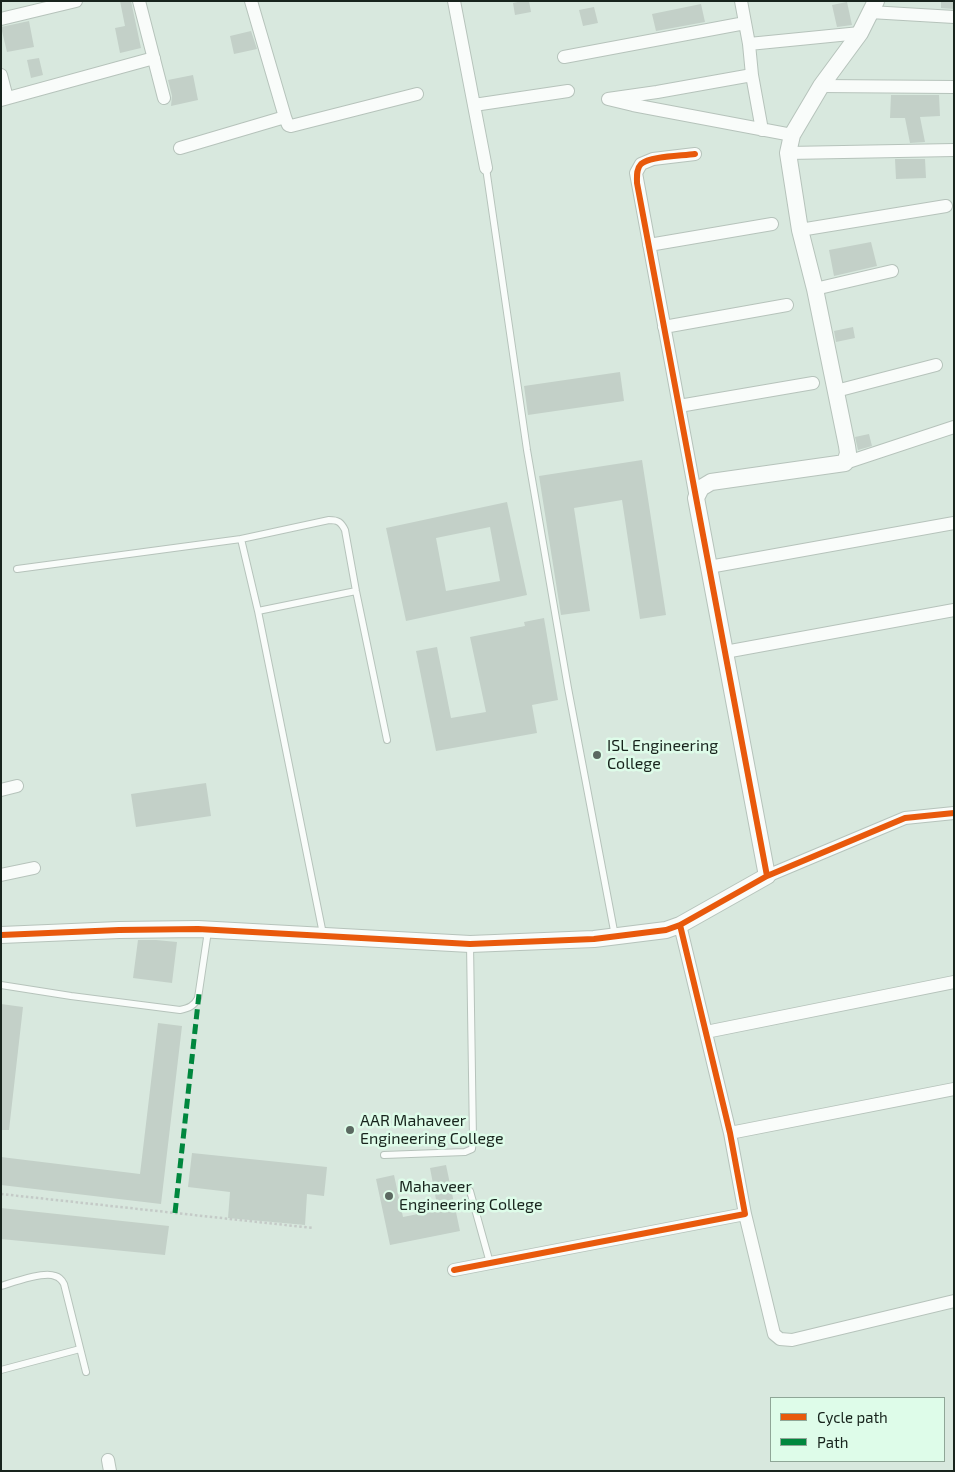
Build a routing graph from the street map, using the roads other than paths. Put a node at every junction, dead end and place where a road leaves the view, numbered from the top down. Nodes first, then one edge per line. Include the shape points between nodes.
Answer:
1 (76, 1) edge
2 (139, 1) edge
3 (251, 1) edge
4 (454, 1) edge
5 (742, 1) edge
6 (873, 7) edge
7 (954, 17) edge
8 (1, 20) edge
9 (745, 23) junction
10 (860, 33) junction
11 (749, 44) junction
12 (564, 56) dead end
13 (154, 58) junction
14 (1, 75) edge
15 (752, 75) junction
16 (821, 86) junction
17 (954, 87) edge
18 (568, 91) dead end
19 (417, 94) dead end
20 (164, 98) dead end
21 (4, 99) edge
22 (474, 105) junction
23 (285, 117) junction
24 (762, 130) junction
25 (792, 135) junction
26 (180, 148) dead end
27 (954, 150) edge
28 (788, 153) junction
29 (695, 154) dead end
30 (486, 168) joint
31 (946, 206) dead end
32 (772, 224) dead end
33 (800, 230) junction
34 (649, 245) junction
35 (892, 271) dead end
36 (815, 289) junction
37 (787, 305) dead end
38 (664, 327) junction
39 (936, 365) dead end
40 (813, 382) dead end
41 (836, 391) junction
42 (679, 406) junction
43 (954, 426) edge
44 (845, 462) junction
45 (696, 498) junction
46 (954, 523) edge
47 (241, 539) junction
48 (709, 567) junction
49 (17, 569) dead end
50 (356, 591) junction
51 (954, 610) edge
52 (258, 611) junction
53 (725, 652) junction
54 (387, 740) dead end
55 (17, 786) dead end
56 (1, 790) edge
57 (954, 813) edge
58 (34, 868) dead end
59 (1, 875) edge
60 (767, 876) junction
61 (680, 925) junction
62 (208, 930) junction
63 (1, 935) edge
64 (323, 935) junction
65 (615, 936) junction
66 (470, 944) junction
67 (954, 982) edge
68 (1, 985) edge
69 (706, 1032) junction
70 (954, 1089) edge
71 (730, 1133) junction
72 (384, 1154) dead end
73 (470, 1191) dead end
74 (745, 1214) junction
75 (490, 1263) junction
76 (454, 1270) dead end
77 (1, 1286) edge
78 (954, 1301) edge
79 (80, 1349) junction
80 (1, 1370) edge
81 (86, 1372) dead end

1 - 8 street
2 - 13 street
3 - 23 street
4 - 22 street
5 - 9 street
6 - 7 street
6 - 10 street
9 - 11 street
9 - 12 street
10 - 11 street
10 - 16 street
11 - 15 street
13 - 20 street
13 - 21 street
14 - 21 street
15 - 24 street
15 - 24 street via 608,99
16 - 17 street
16 - 25 street
18 - 22 street
19 - 23 street via 293,127 288,125
22 - 30 street
23 - 26 street
24 - 25 street
25 - 28 street
27 - 28 street
28 - 33 street
29 - 34 street via 652,159 641,164 636,173
30 - 65 lane via 527,450
31 - 33 street
32 - 34 street
33 - 36 street
34 - 38 street
35 - 36 street
36 - 41 street
37 - 38 street
38 - 42 street
39 - 41 street
40 - 42 street
41 - 44 street via 848,453
42 - 45 street
43 - 44 street
44 - 45 street via 711,482 701,488
45 - 48 street
46 - 48 street
47 - 49 lane
47 - 50 lane via 336,520 345,530
47 - 52 lane
48 - 53 street
50 - 52 lane
50 - 54 lane
51 - 53 street
52 - 64 lane
53 - 60 street
55 - 56 street
57 - 60 street via 905,818
58 - 59 street
60 - 61 street
61 - 65 street via 666,930
61 - 69 street
62 - 63 street
62 - 64 street
62 - 68 lane via 198,998 189,1008 180,1010
64 - 66 street
65 - 66 street
66 - 72 lane via 472,1149 465,1152
67 - 69 street
69 - 71 street
70 - 71 street
71 - 74 street
73 - 75 lane
74 - 75 street
74 - 78 street via 774,1334 780,1339 792,1340
75 - 76 street
77 - 79 lane via 47,1274 61,1279
79 - 80 lane
79 - 81 lane

